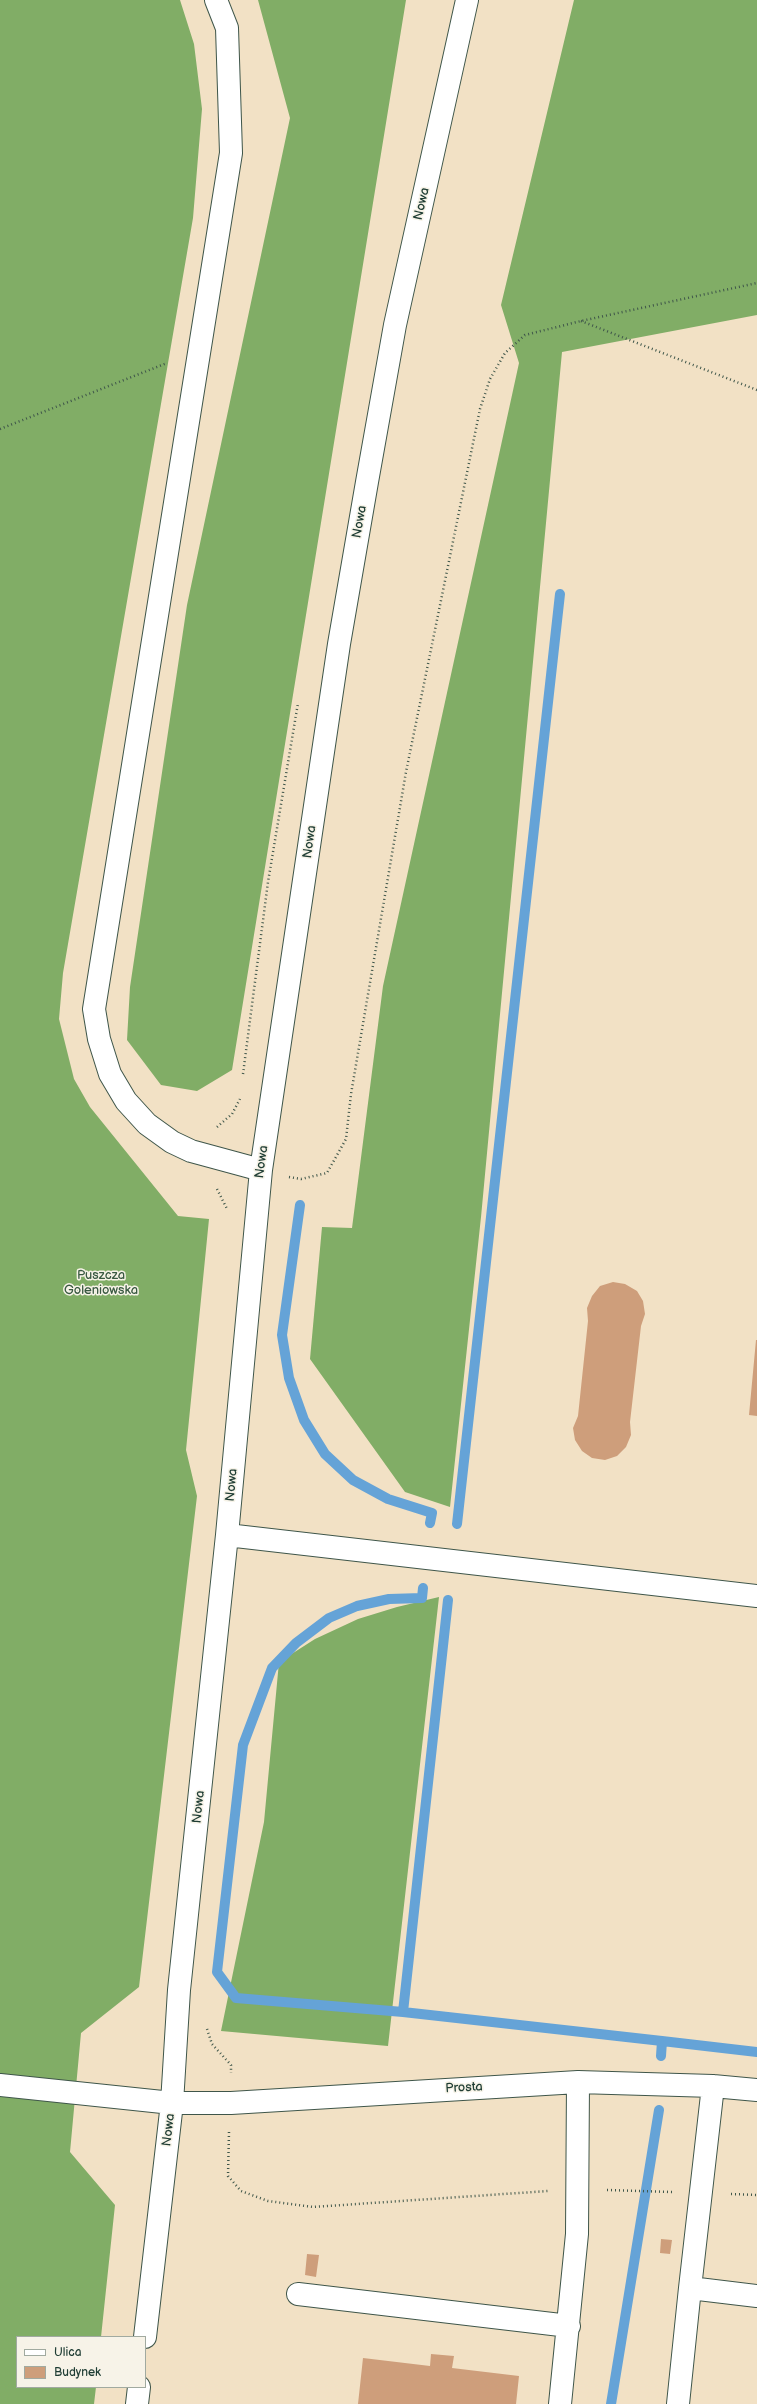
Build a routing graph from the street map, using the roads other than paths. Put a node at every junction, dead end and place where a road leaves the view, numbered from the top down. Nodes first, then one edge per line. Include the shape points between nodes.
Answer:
1 (216, 0) edge
2 (468, 0) edge
3 (261, 1170) junction
4 (227, 1534) junction
5 (757, 1596) edge
6 (578, 2082) junction
7 (0, 2085) edge
8 (713, 2086) junction
9 (757, 2090) edge
10 (172, 2103) junction
11 (690, 2288) junction
12 (298, 2294) dead end
13 (757, 2296) edge
14 (569, 2326) junction
15 (145, 2336) edge
16 (139, 2388) edge
17 (137, 2404) edge
18 (560, 2404) edge
19 (678, 2404) edge

1 - 3 street via 227,28 232,153 94,1009 99,1039 110,1074 126,1101 147,1124 172,1142 191,1151
2 - 3 street, Nowa via 396,325 366,490 339,644
3 - 4 street, Nowa
4 - 5 street
4 - 10 street, Nowa via 179,1990
6 - 8 street, Prosta
6 - 10 street, Prosta via 231,2103
6 - 14 street via 577,2234
7 - 10 street, Prosta
8 - 9 street, Prosta
8 - 11 street
10 - 15 street, Nowa
11 - 13 street
11 - 19 street
12 - 14 street
14 - 18 street
16 - 17 street

